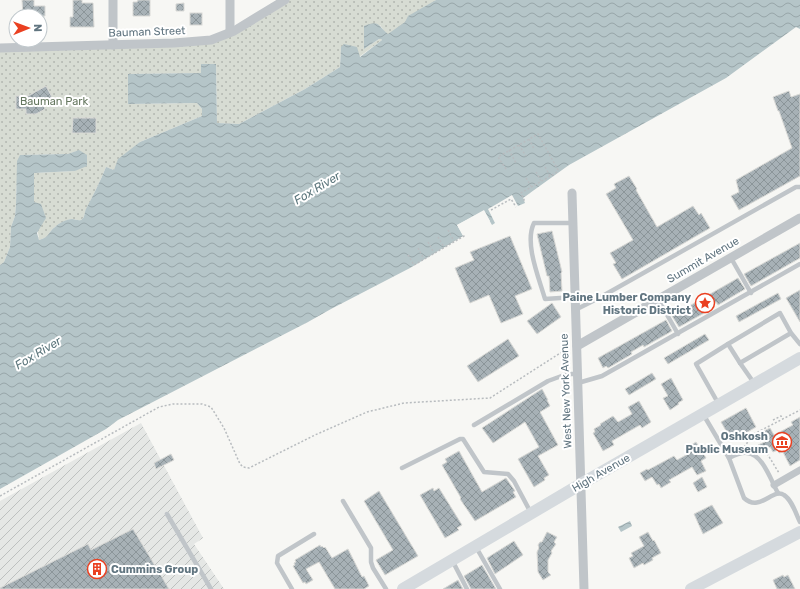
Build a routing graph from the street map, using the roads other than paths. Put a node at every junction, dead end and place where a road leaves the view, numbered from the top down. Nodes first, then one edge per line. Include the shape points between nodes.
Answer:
1 (113, 0) edge
2 (230, 0) edge
3 (285, 0) edge
4 (230, 32) junction
5 (113, 45) junction
6 (0, 48) edge
7 (800, 187) edge
8 (572, 193) dead end
9 (800, 218) edge
10 (573, 223) junction
11 (731, 258) junction
12 (800, 264) edge
13 (751, 293) junction
14 (575, 297) junction
15 (658, 299) junction
16 (575, 310) junction
17 (791, 332) junction
18 (678, 334) junction
19 (728, 344) junction
20 (800, 344) edge
21 (577, 348) junction
22 (799, 358) edge
23 (740, 363) junction
24 (577, 378) junction
25 (754, 384) junction
26 (719, 405) junction
27 (703, 414) junction
28 (474, 425) dead end
29 (729, 458) junction
30 (402, 468) dead end
31 (800, 470) edge
32 (580, 484) junction
33 (774, 485) junction
34 (778, 493) junction
35 (343, 501) dead end
36 (167, 514) dead end
37 (531, 514) junction
38 (800, 522) edge
39 (800, 532) edge
40 (314, 534) dead end
41 (475, 547) junction
42 (452, 560) junction
43 (211, 589) edge
44 (292, 589) edge
45 (386, 589) edge
46 (403, 589) edge
47 (467, 589) edge
48 (500, 589) edge
49 (584, 589) edge
50 (691, 589) edge

1 - 5 street
2 - 4 street
3 - 4 street, Bauman Street
4 - 5 street, Bauman Street via 211,40 193,42
5 - 6 street, Bauman Street
7 - 16 lane
8 - 10 street, West New York Avenue
9 - 11 street, Summit Avenue
10 - 14 street, West New York Avenue
10 - 14 lane via 534,223 531,229 531,249 545,299
11 - 13 lane
11 - 15 street, Summit Avenue
12 - 13 lane
13 - 18 lane
14 - 16 street, West New York Avenue
15 - 18 lane
15 - 21 street, Summit Avenue
16 - 21 street, West New York Avenue
17 - 19 lane via 780,313
17 - 20 lane
17 - 23 lane
18 - 24 lane via 602,376
19 - 23 lane
19 - 26 lane via 696,364
21 - 24 street, West New York Avenue
22 - 25 main road, High Avenue
23 - 25 lane
24 - 28 lane via 567,374 548,381
24 - 32 street, West New York Avenue
25 - 26 main road, High Avenue
26 - 27 main road, High Avenue
27 - 29 lane
27 - 32 main road, High Avenue
29 - 33 lane via 750,453 760,459
29 - 34 lane via 748,502 759,502
30 - 37 lane via 463,439 484,472 508,474
31 - 33 street
32 - 37 main road, High Avenue
32 - 49 street, West New York Avenue
33 - 34 lane
34 - 38 lane via 785,495
35 - 45 lane via 371,548 373,568
36 - 43 lane
37 - 41 main road, High Avenue
39 - 50 main road
40 - 44 lane via 278,556 277,563
41 - 42 main road, High Avenue
41 - 48 lane
42 - 46 main road, High Avenue
42 - 47 lane

